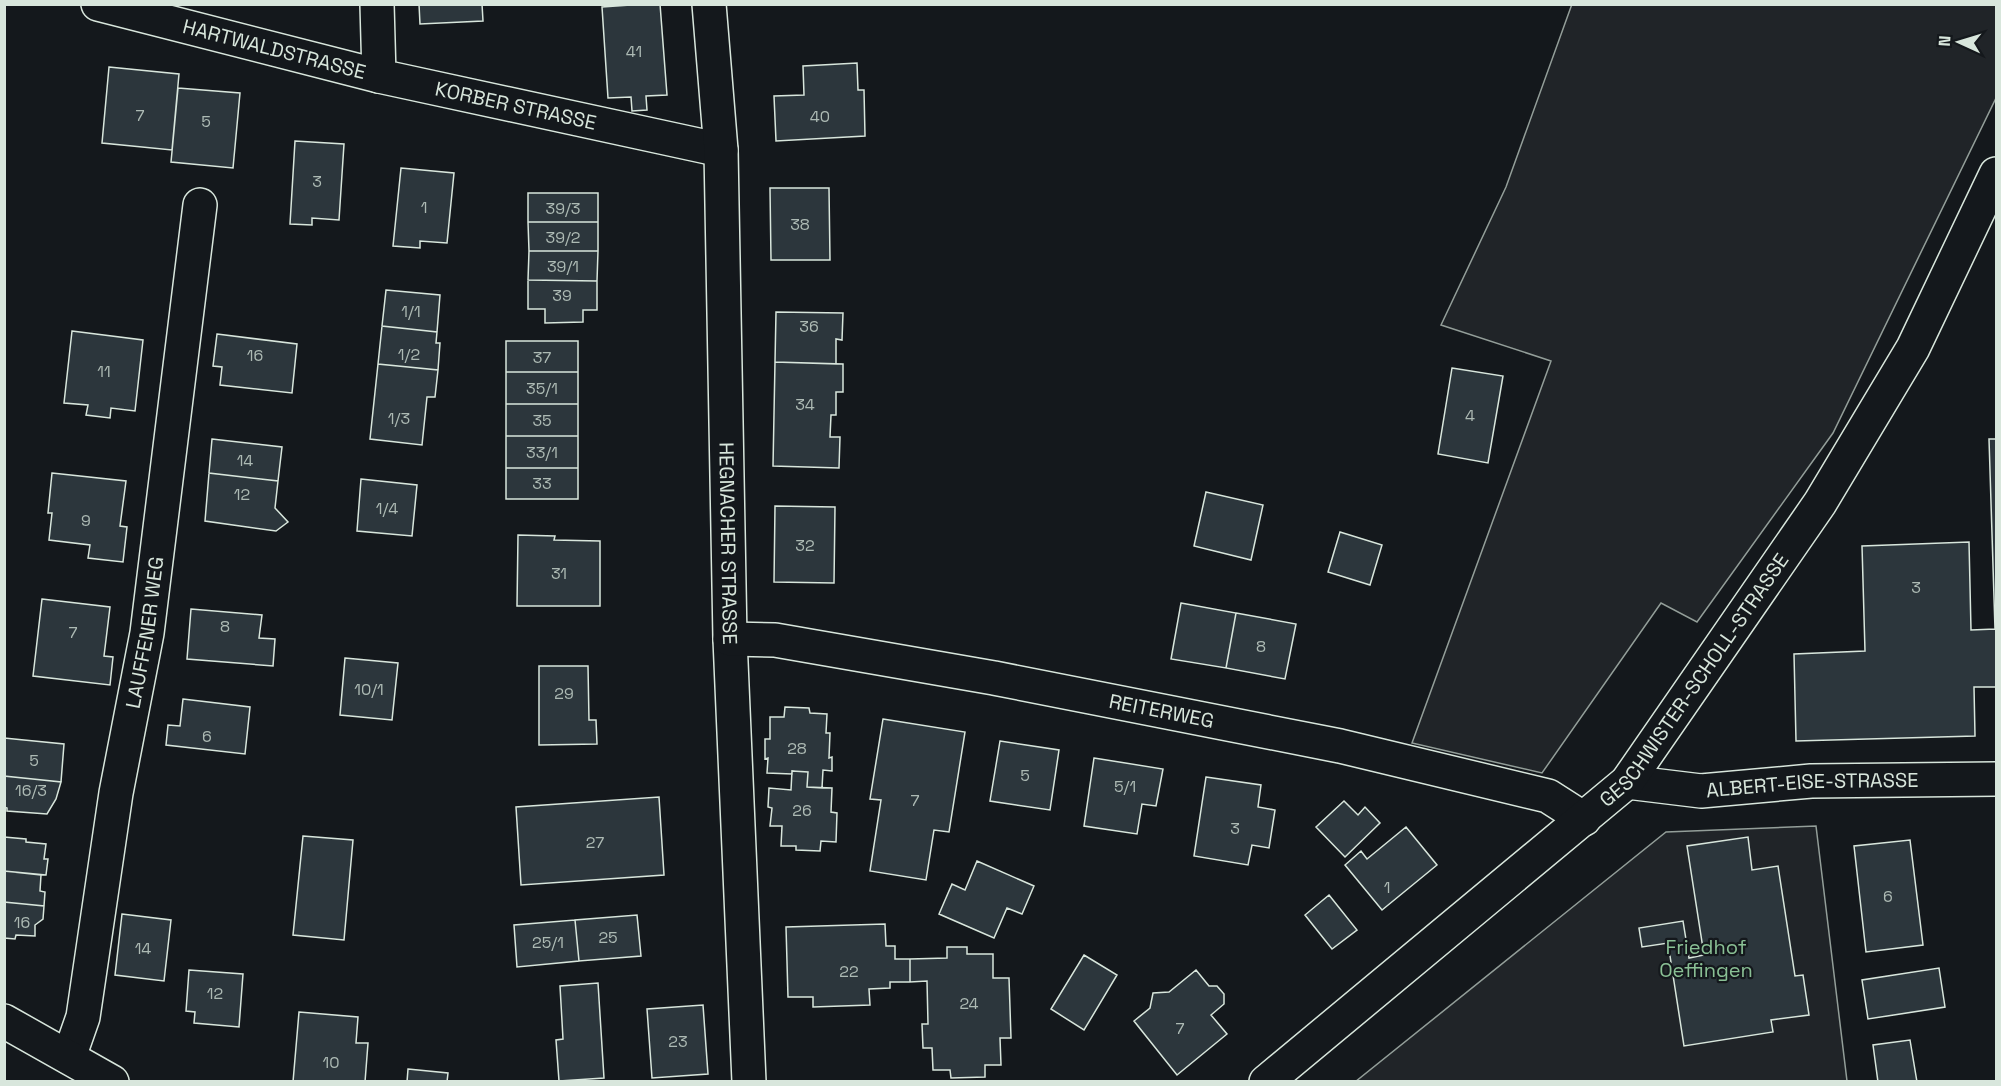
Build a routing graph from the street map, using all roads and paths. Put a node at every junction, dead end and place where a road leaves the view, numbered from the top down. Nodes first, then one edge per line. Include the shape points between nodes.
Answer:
1 (98, 4) edge
2 (377, 4) edge
3 (709, 4) edge
4 (379, 76) junction
5 (721, 150) junction
6 (1996, 174) edge
7 (200, 205) dead end
8 (730, 639) junction
9 (1996, 779) edge
10 (1627, 782) junction
11 (1584, 819) junction
12 (4, 1021) edge
13 (69, 1057) junction
14 (112, 1082) edge
15 (749, 1082) edge
16 (1266, 1082) edge

1 - 4 street, HARTWALDSTRASSE
2 - 4 street
3 - 5 street, HEGNACHER STRASSE
4 - 5 street, KORBER STRASSE
5 - 8 street, HEGNACHER STRASSE
6 - 10 street, GESCHWISTER-SCHOLL-STRASSE via 1912,348 1820,503
7 - 13 street, LAUFFENER WEG via 147,633 116,794 83,1017
8 - 11 street, REITERWEG via 775,640 983,676 1340,746 1548,796
8 - 15 street, HEGNACHER STRASSE
9 - 10 street, ALBERT-EISE-STRASSE via 1811,781 1701,791
10 - 11 street, GESCHWISTER-SCHOLL-STRASSE
11 - 16 street, GESCHWISTER-SCHOLL-STRASSE
12 - 13 street
13 - 14 street

